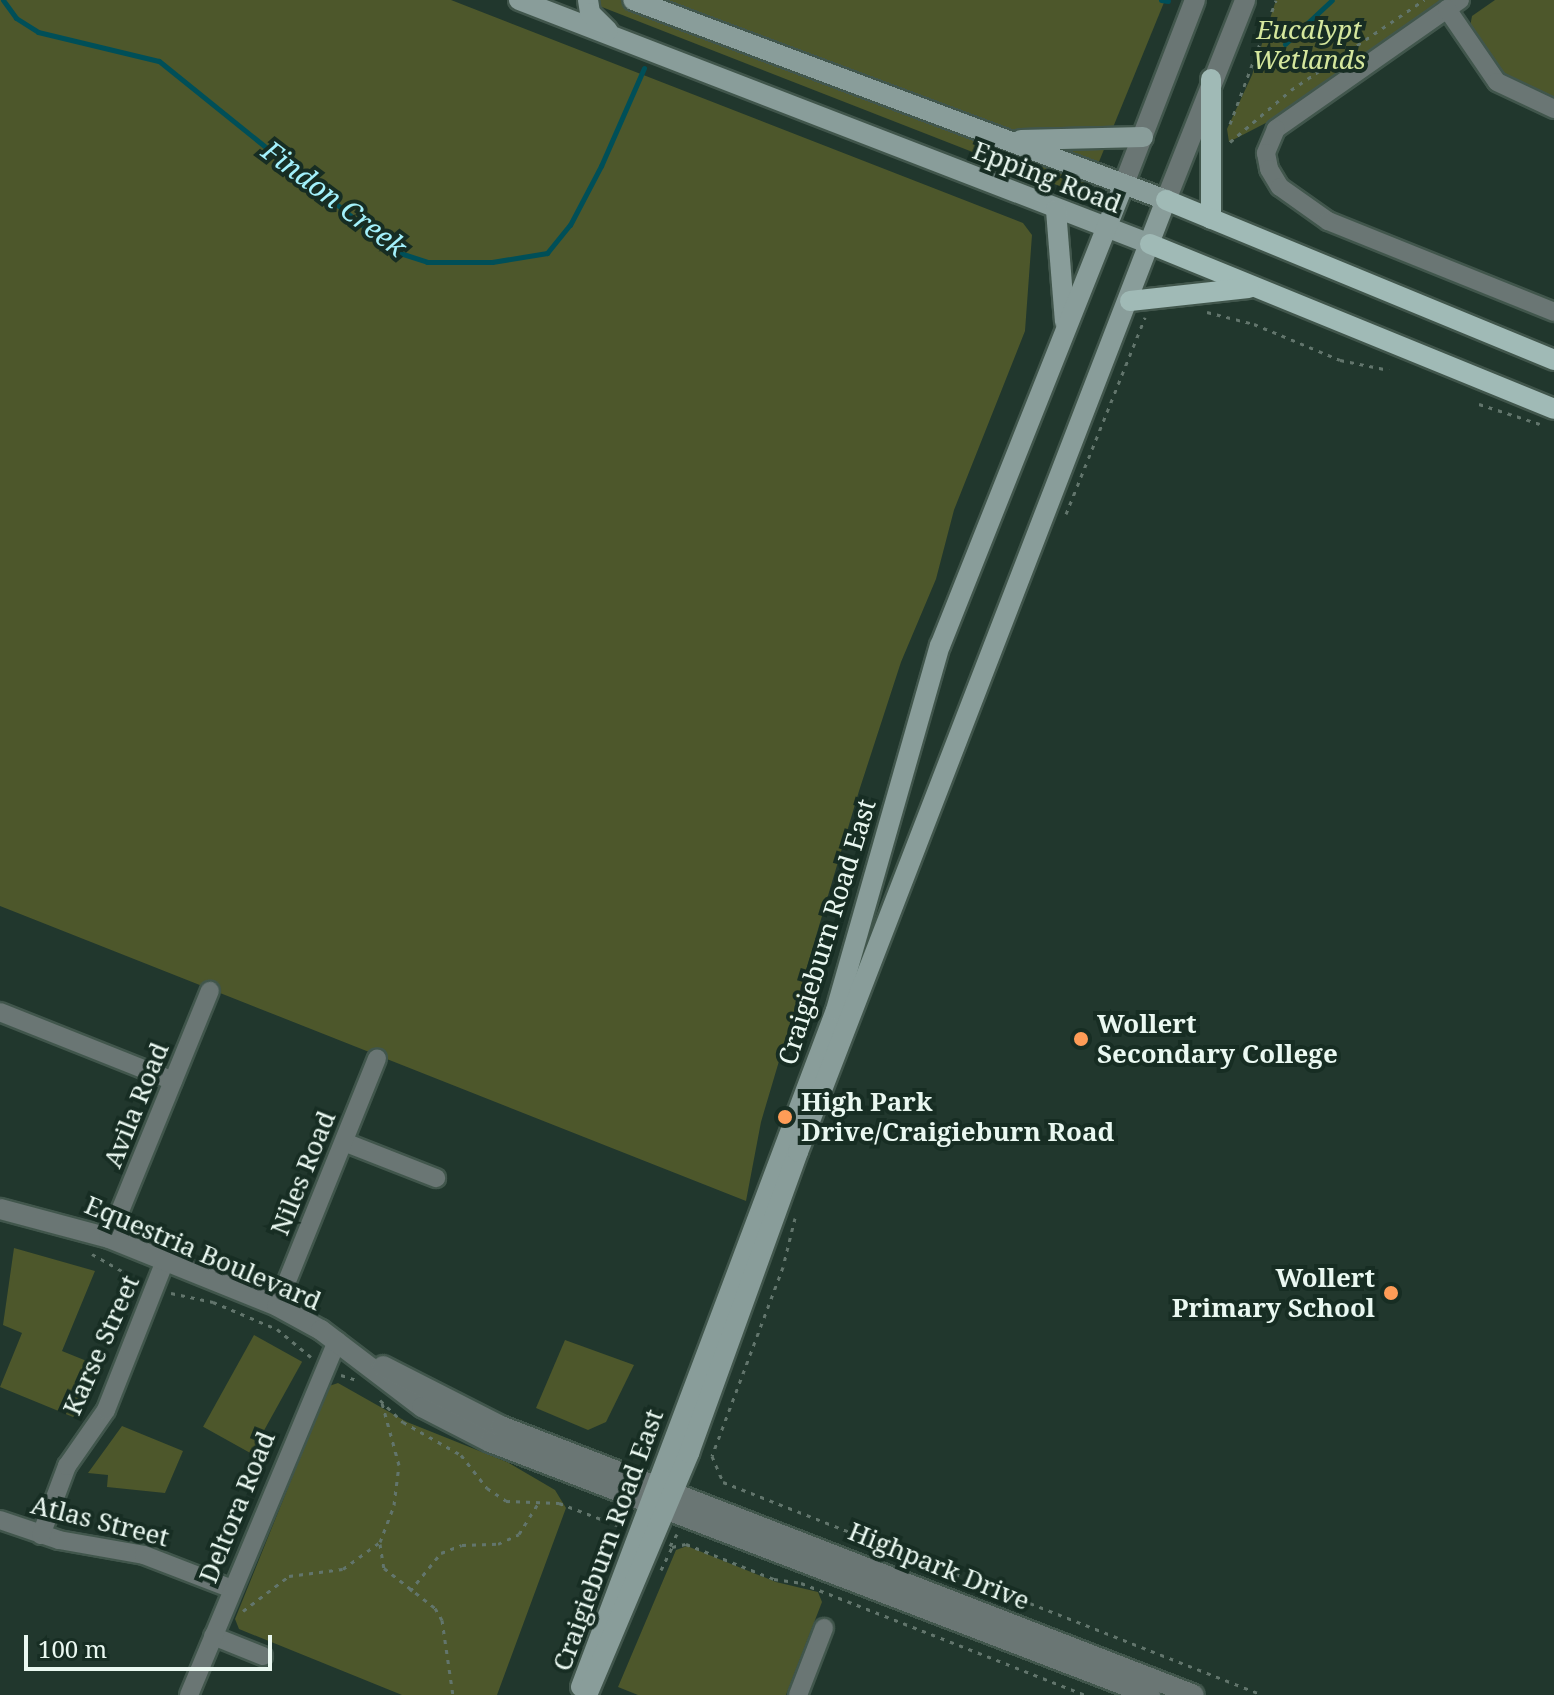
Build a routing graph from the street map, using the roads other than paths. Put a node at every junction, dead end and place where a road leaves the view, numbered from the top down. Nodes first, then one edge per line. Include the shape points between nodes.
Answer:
1 (519, 0) edge
2 (588, 0) edge
3 (633, 0) edge
4 (1195, 0) edge
5 (1245, 0) edge
6 (1453, 5) edge
7 (614, 37) junction
8 (1211, 79) junction
9 (1554, 109) edge
10 (1143, 137) junction
11 (1009, 141) junction
12 (1124, 184) junction
13 (1166, 200) junction
14 (1056, 210) junction
15 (1211, 219) junction
16 (1106, 228) junction
17 (1150, 244) junction
18 (1252, 287) junction
19 (1130, 301) junction
20 (1554, 312) edge
21 (1066, 328) junction
22 (1554, 360) edge
23 (1549, 417) edge
24 (210, 991) dead end
25 (0, 1012) edge
26 (377, 1058) dead end
27 (173, 1081) junction
28 (344, 1142) junction
29 (436, 1178) dead end
30 (0, 1209) edge
31 (109, 1238) junction
32 (165, 1261) junction
33 (277, 1306) junction
34 (337, 1341) junction
35 (664, 1487) junction
36 (656, 1507) junction
37 (0, 1520) edge
38 (41, 1535) junction
39 (644, 1535) junction
40 (232, 1589) junction
41 (824, 1628) dead end
42 (213, 1636) junction
43 (263, 1656) dead end
44 (1187, 1694) edge
45 (189, 1695) edge
46 (579, 1695) edge
47 (587, 1695) edge
48 (798, 1695) edge
49 (1150, 1695) edge

1 - 7 main road, Epping Road
2 - 7 main road via 590,13
3 - 11 main road, Epping Road
4 - 10 street
5 - 8 street
6 - 9 street via 1497,82
6 - 20 street via 1276,129 1266,153 1269,169 1280,187 1328,221
7 - 14 main road, Epping Road
8 - 13 street
8 - 15 main road
10 - 11 main road
10 - 12 street
11 - 12 main road, Epping Road
12 - 13 main road, Epping Road
12 - 16 main road, Craigieburn Road East
13 - 15 main road, Epping Road
13 - 17 main road, Craigieburn Road East
14 - 16 main road, Epping Road
14 - 21 main road
15 - 22 main road, Epping Road
16 - 17 main road, Epping Road
16 - 21 main road, Craigieburn Road East
17 - 18 main road, Epping Road
17 - 19 main road, Craigieburn Road East
18 - 19 main road
18 - 23 main road, Epping Road
19 - 35 main road, Craigieburn Road East
21 - 35 main road, Craigieburn Road East via 940,646 836,1010
24 - 27 street, Avila Road
25 - 27 street
26 - 28 street, Niles Road
27 - 31 street, Avila Road
28 - 29 street
28 - 33 street, Niles Road
30 - 31 street, Equestria Boulevard
31 - 32 street, Equestria Boulevard
32 - 33 street, Equestria Boulevard
32 - 38 street, Karse Street via 106,1410 67,1466
33 - 34 street, Equestria Boulevard
34 - 35 street, Equestria Boulevard via 459,1407
34 - 36 street, Equestria Boulevard via 392,1386 464,1431
34 - 40 street, Deltora Road
35 - 36 main road, Craigieburn Road East
35 - 44 street, Highpark Drive
36 - 39 main road, Craigieburn Road East
36 - 49 street, Highpark Drive via 848,1575
37 - 38 street, Atlas Street
38 - 40 street, Atlas Street via 133,1551
39 - 46 main road, Craigieburn Road East
39 - 47 main road, Craigieburn Road East
40 - 42 street, Deltora Road
41 - 48 street
42 - 43 street
42 - 45 street, Deltora Road

